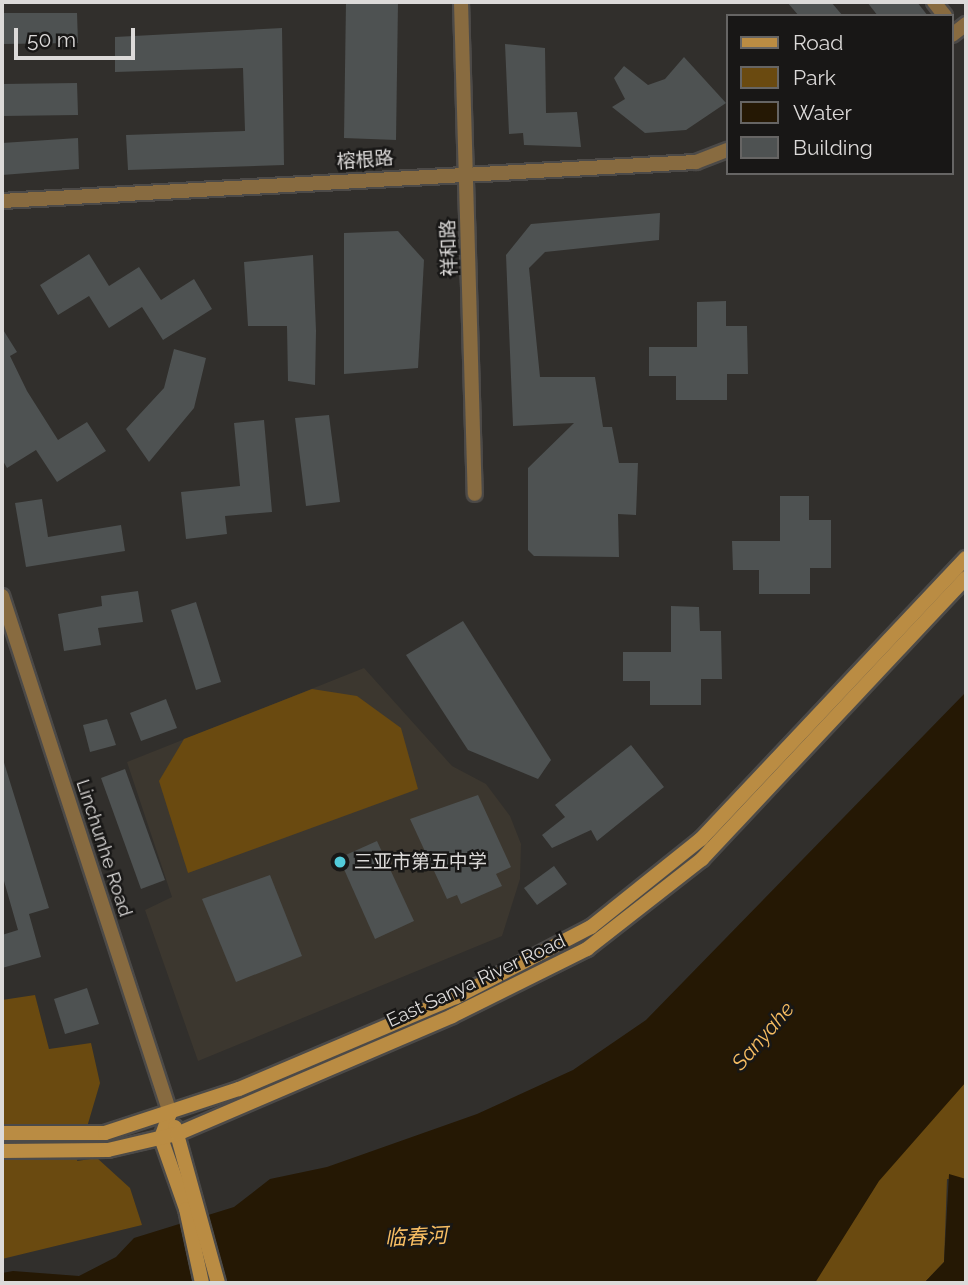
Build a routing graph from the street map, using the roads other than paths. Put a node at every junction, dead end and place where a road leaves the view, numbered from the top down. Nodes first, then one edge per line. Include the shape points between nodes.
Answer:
1 (461, 2) edge
2 (726, 151) edge
3 (466, 173) junction
4 (2, 201) edge
5 (475, 494) dead end
6 (966, 558) edge
7 (966, 578) edge
8 (2, 596) edge
9 (170, 1113) junction
10 (2, 1133) edge
11 (177, 1134) junction
12 (161, 1139) junction
13 (2, 1151) edge
14 (202, 1283) edge
15 (218, 1283) edge

1 - 3 street, 祥和路
2 - 3 street, 榕根路 via 696,162
3 - 4 street, 榕根路
3 - 5 street, 祥和路
6 - 9 main road, East Sanya River Road via 701,839 629,901 556,948 456,997
7 - 11 main road, East Sanya River Road via 702,859 641,912 539,976
8 - 9 street, Linchunhe Road
9 - 10 main road, East Sanya River Road via 104,1133
9 - 11 main road
9 - 12 main road
11 - 12 main road, East Sanya River Road
11 - 15 main road via 202,1207
12 - 13 main road, East Sanya River Road via 108,1150
12 - 14 main road via 186,1209

